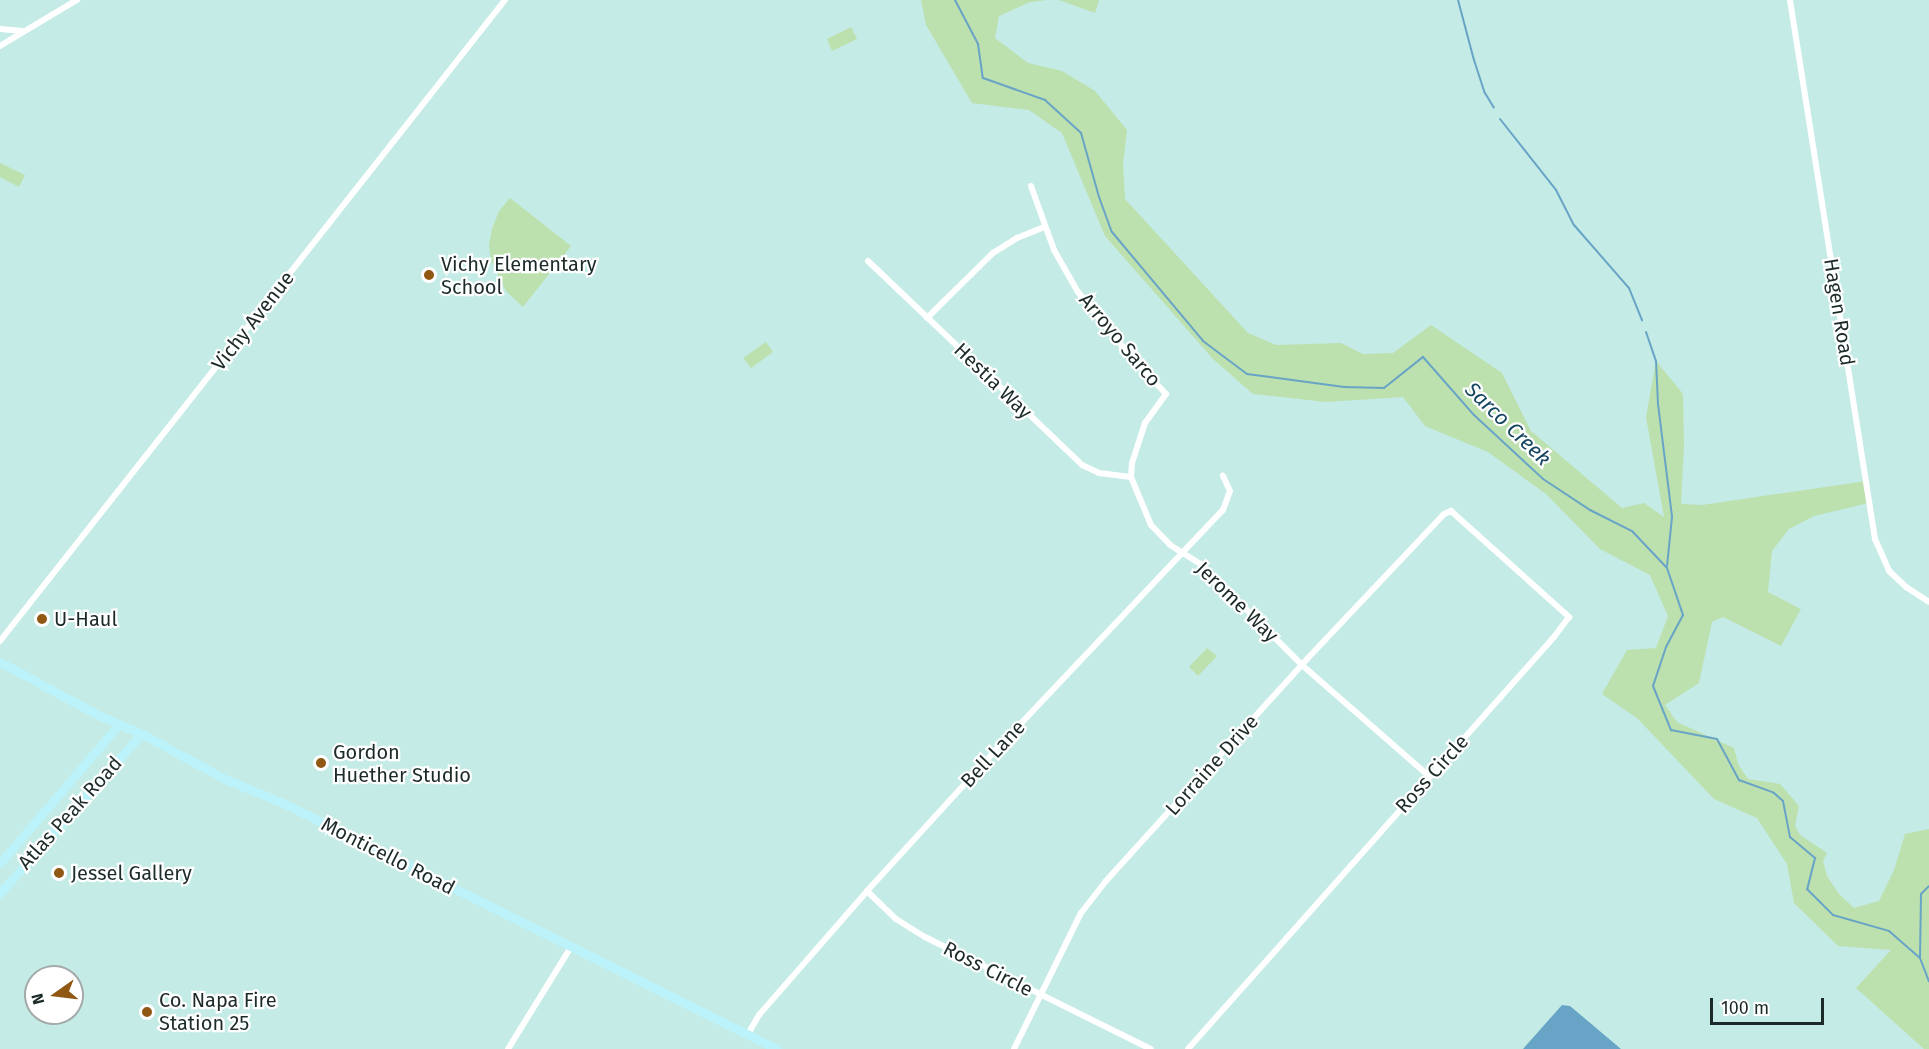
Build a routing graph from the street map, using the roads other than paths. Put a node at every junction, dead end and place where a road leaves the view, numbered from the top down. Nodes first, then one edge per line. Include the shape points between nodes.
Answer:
1 (77, 0) edge
2 (506, 0) edge
3 (1790, 0) edge
4 (0, 29) edge
5 (25, 32) junction
6 (0, 46) edge
7 (1031, 186) dead end
8 (1044, 227) junction
9 (868, 261) dead end
10 (927, 318) junction
11 (1224, 476) dead end
12 (1131, 477) junction
13 (1451, 511) joint
14 (1182, 553) junction
15 (1929, 602) edge
16 (0, 641) edge
17 (0, 662) edge
18 (1302, 665) junction
19 (119, 724) junction
20 (141, 734) junction
21 (1429, 776) junction
22 (0, 863) edge
23 (867, 891) junction
24 (0, 893) edge
25 (571, 947) junction
26 (1040, 996) junction
27 (748, 1034) junction
28 (508, 1049) edge
29 (777, 1049) edge
30 (1014, 1049) edge
31 (1151, 1049) edge
32 (1188, 1049) edge

1 - 5 street
2 - 16 street, Vichy Avenue
3 - 15 street, Hagen Road via 1875,538 1889,571
4 - 5 street
5 - 6 street
7 - 8 street, Arroyo Sarco
8 - 10 street via 993,253
8 - 12 street, Arroyo Sarco via 1094,314 1167,394 1145,423
9 - 10 street, Hestia Way
10 - 12 street, Hestia Way via 1082,465 1099,473
11 - 14 street, Bell Lane via 1230,491 1228,502
12 - 14 street, Jerome Way via 1151,525
13 - 18 street, Lorraine Drive
13 - 21 street, Ross Circle via 1569,617
14 - 18 street, Jerome Way via 1201,564
14 - 23 street, Bell Lane
17 - 19 main road, Monticello Road
18 - 21 street, Jerome Way
18 - 26 street, Lorraine Drive via 1092,897
19 - 20 main road, Monticello Road
19 - 22 main road, Atlas Peak Road
20 - 24 main road, Atlas Peak Road
20 - 25 main road, Monticello Road via 225,779 283,803
21 - 32 street, Ross Circle
23 - 26 street, Ross Circle via 908,927
23 - 27 street, Bell Lane via 759,1015
25 - 27 main road, Monticello Road
25 - 28 street
26 - 30 street, Lorraine Drive
26 - 31 street, Ross Circle
27 - 29 main road, Monticello Road

